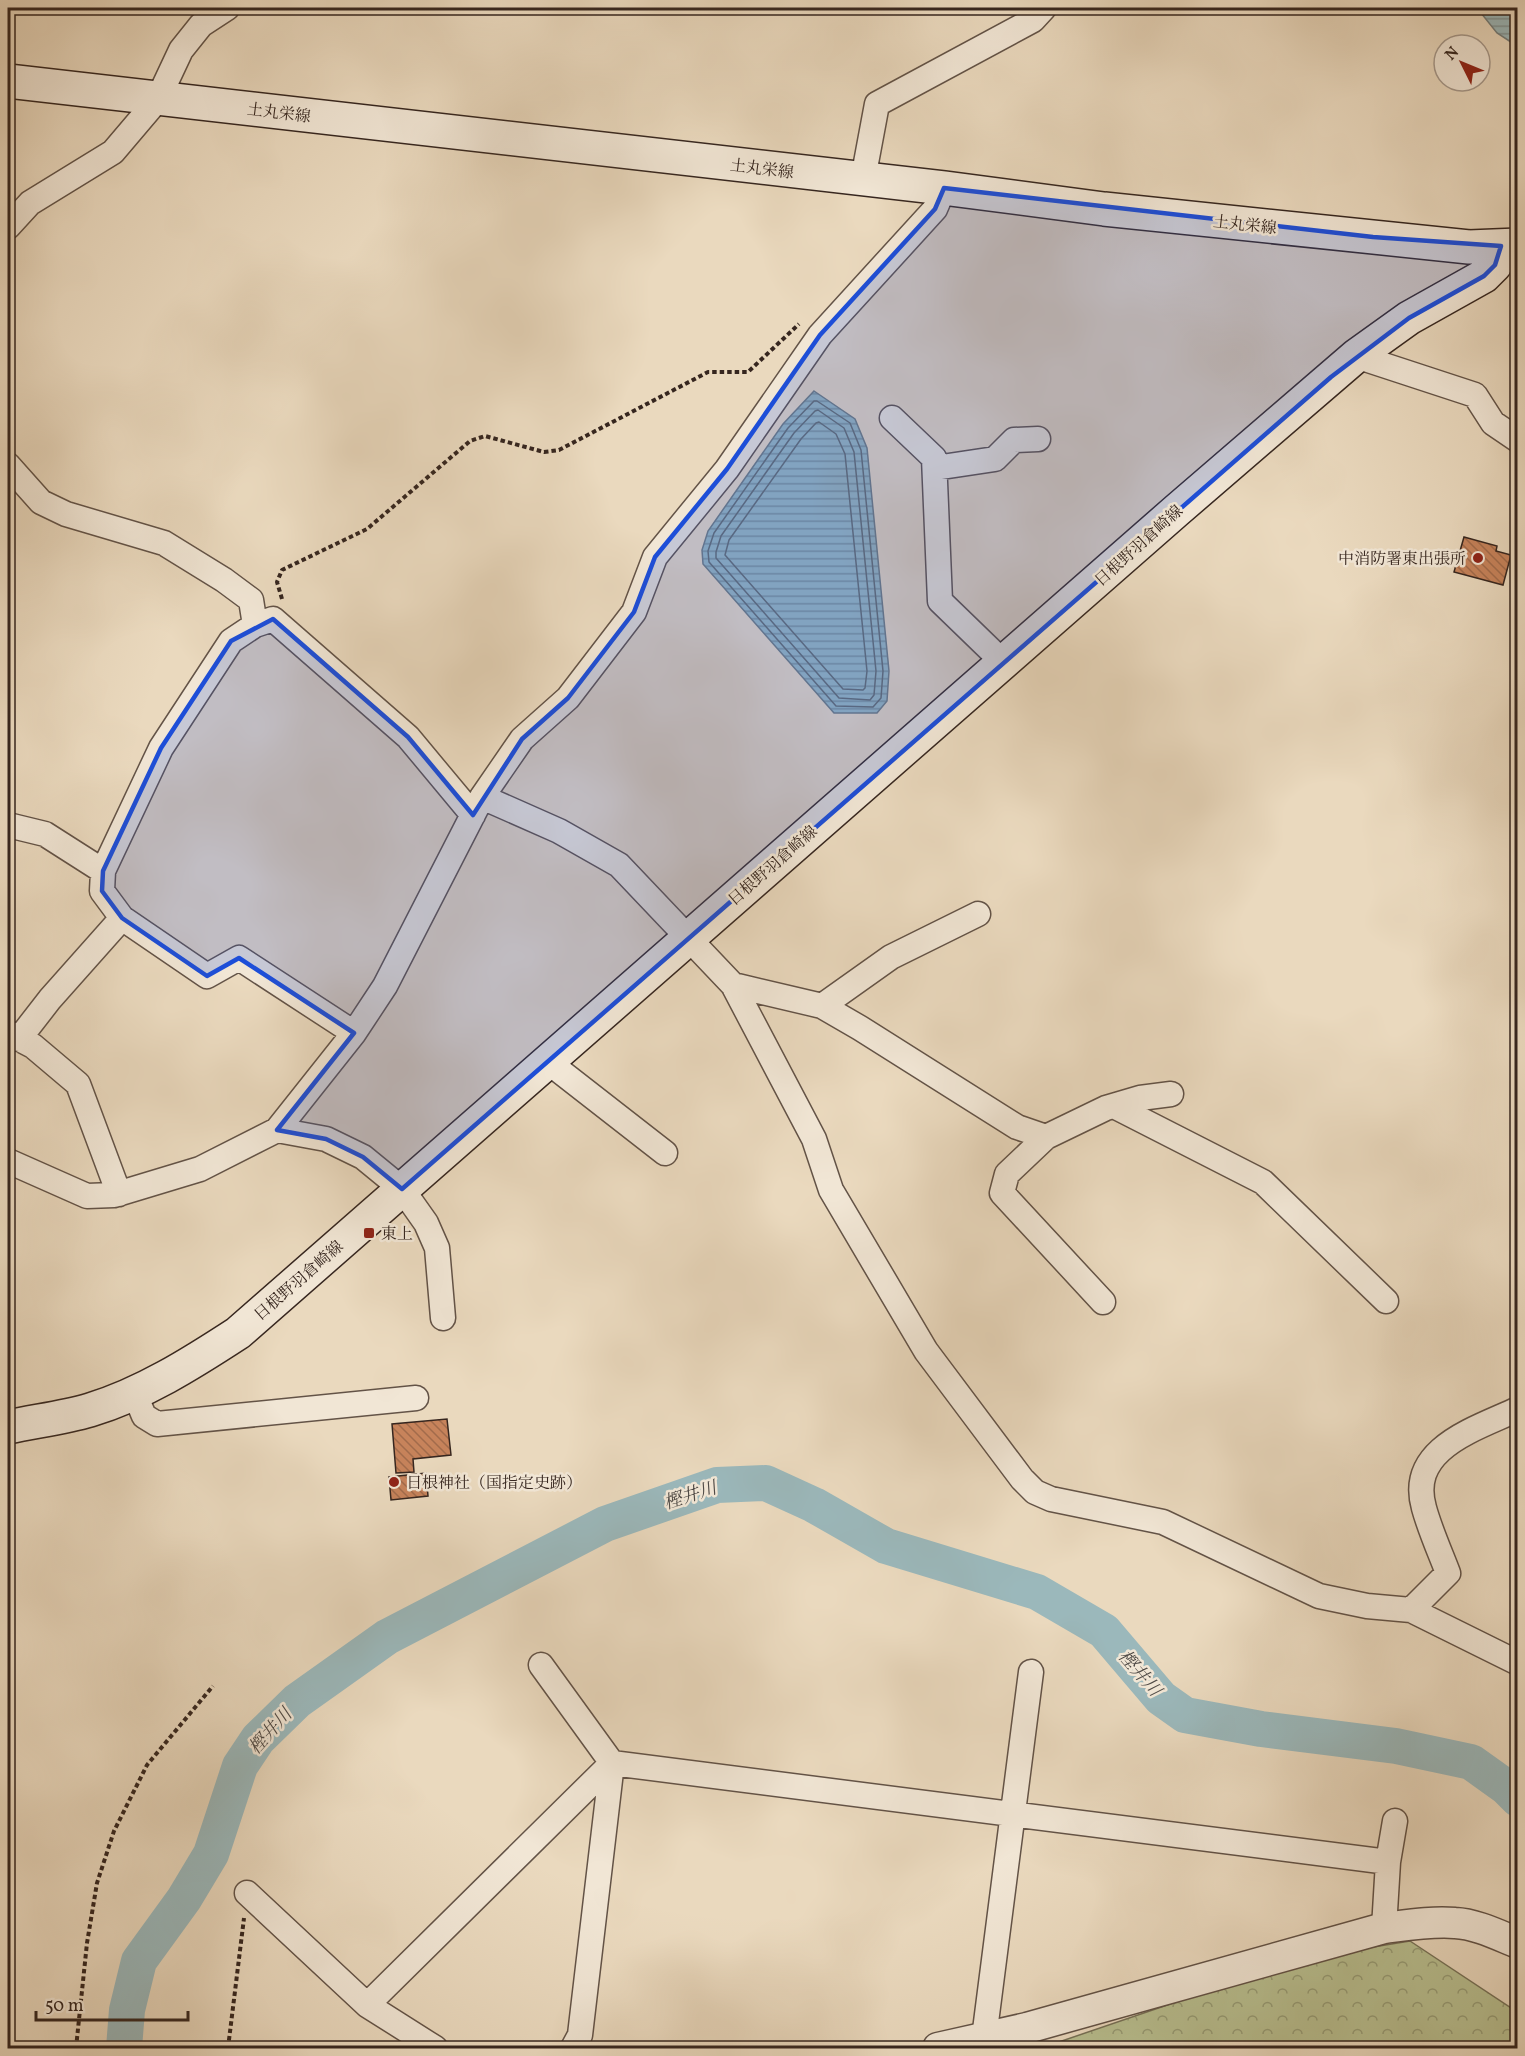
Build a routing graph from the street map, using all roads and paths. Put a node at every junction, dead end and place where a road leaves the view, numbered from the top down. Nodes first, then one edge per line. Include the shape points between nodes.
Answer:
1 (227, 8) edge
2 (1044, 8) edge
3 (8, 81) edge
4 (158, 99) junction
5 (863, 179) junction
6 (944, 188) junction
7 (8, 227) edge
8 (1509, 245) edge
9 (820, 335) junction
10 (1356, 356) junction
11 (892, 418) dead end
12 (1038, 439) dead end
13 (1518, 440) edge
14 (8, 465) edge
15 (935, 468) junction
16 (264, 622) junction
17 (1005, 663) junction
18 (477, 806) junction
19 (8, 825) edge
20 (103, 871) junction
21 (978, 914) dead end
22 (122, 918) junction
23 (688, 937) junction
24 (733, 985) junction
25 (822, 1006) junction
26 (354, 1033) junction
27 (13, 1036) edge
28 (547, 1061) junction
29 (1171, 1094) dead end
30 (1114, 1106) junction
31 (277, 1130) junction
32 (1046, 1137) junction
33 (665, 1153) dead end
34 (8, 1161) edge
35 (402, 1189) junction
36 (118, 1194) junction
37 (1386, 1301) dead end
38 (1103, 1302) dead end
39 (443, 1318) dead end
40 (134, 1392) junction
41 (416, 1398) dead end
42 (1518, 1409) edge
43 (8, 1427) edge
44 (1411, 1610) junction
45 (1518, 1663) edge
46 (541, 1665) dead end
47 (1031, 1672) dead end
48 (213, 1686) dead end
49 (612, 1763) junction
50 (1014, 1814) junction
51 (1395, 1821) dead end
52 (1388, 1862) junction
53 (247, 1893) joint
54 (1384, 1928) junction
55 (1518, 1943) edge
56 (367, 2005) junction
57 (984, 2038) junction
58 (581, 2046) edge
59 (76, 2049) edge
60 (228, 2049) edge
61 (435, 2049) edge
62 (938, 2049) edge

1 - 4 street via 201,25 181,50
2 - 5 street via 1033,20 877,104
3 - 4 main road, 土丸栄線
4 - 5 main road, 土丸栄線
4 - 7 street via 113,152 30,203
5 - 6 main road, 土丸栄線
6 - 8 main road, 土丸栄線 via 1104,209 1469,247
6 - 9 street via 935,208
8 - 10 main road, 日根野羽倉崎線 via 1484,276 1409,318
9 - 16 path via 801,322 748,372 708,372 559,450 544,452 485,436 470,441 367,529 282,570 277,582 284,608
9 - 18 street via 726,469 655,557 634,612 568,698 522,739
10 - 13 street via 1475,395 1493,423
10 - 17 main road, 日根野羽倉崎線
11 - 15 street via 934,458
12 - 15 street via 1014,440 995,459
14 - 16 street via 41,502 66,514 164,543 251,600
15 - 17 street via 939,601
16 - 18 street via 408,737
16 - 20 street via 231,641 161,748
17 - 23 main road, 日根野羽倉崎線
18 - 23 street via 559,831 619,865
18 - 26 street via 385,986
19 - 20 street via 45,834
20 - 22 street via 102,891
21 - 25 street via 891,957
22 - 26 street via 207,976 239,958
22 - 27 street
23 - 24 street
23 - 28 main road, 日根野羽倉崎線
24 - 25 street
24 - 44 street via 814,1139 831,1190 908,1321 926,1351 1035,1492 1051,1499 1163,1522 1319,1596
25 - 32 street via 1017,1127
26 - 31 street
27 - 36 street via 33,1046 78,1084
28 - 33 street
28 - 35 main road, 日根野羽倉崎線
29 - 30 street
30 - 32 street
30 - 37 street via 1263,1182
31 - 35 street via 326,1139 363,1156
31 - 36 street via 200,1169
32 - 38 street via 1007,1174 1002,1193
34 - 36 street via 87,1196
35 - 39 street via 426,1223 436,1248
35 - 40 main road, 日根野羽倉崎線 via 238,1333
40 - 41 street via 144,1416 157,1424
40 - 43 main road, 日根野羽倉崎線 via 90,1410
42 - 44 street via 1446,1444 1430,1459 1422,1481 1423,1506 1448,1573
44 - 45 street
46 - 49 street
47 - 50 street
48 - 59 path via 147,1766 114,1831 97,1883
49 - 50 street
49 - 56 street
49 - 58 street
50 - 52 street
50 - 57 street
51 - 52 street
52 - 54 street
53 - 56 street
53 - 60 path
54 - 55 street via 1456,1923
54 - 57 street
56 - 61 street
57 - 62 street

